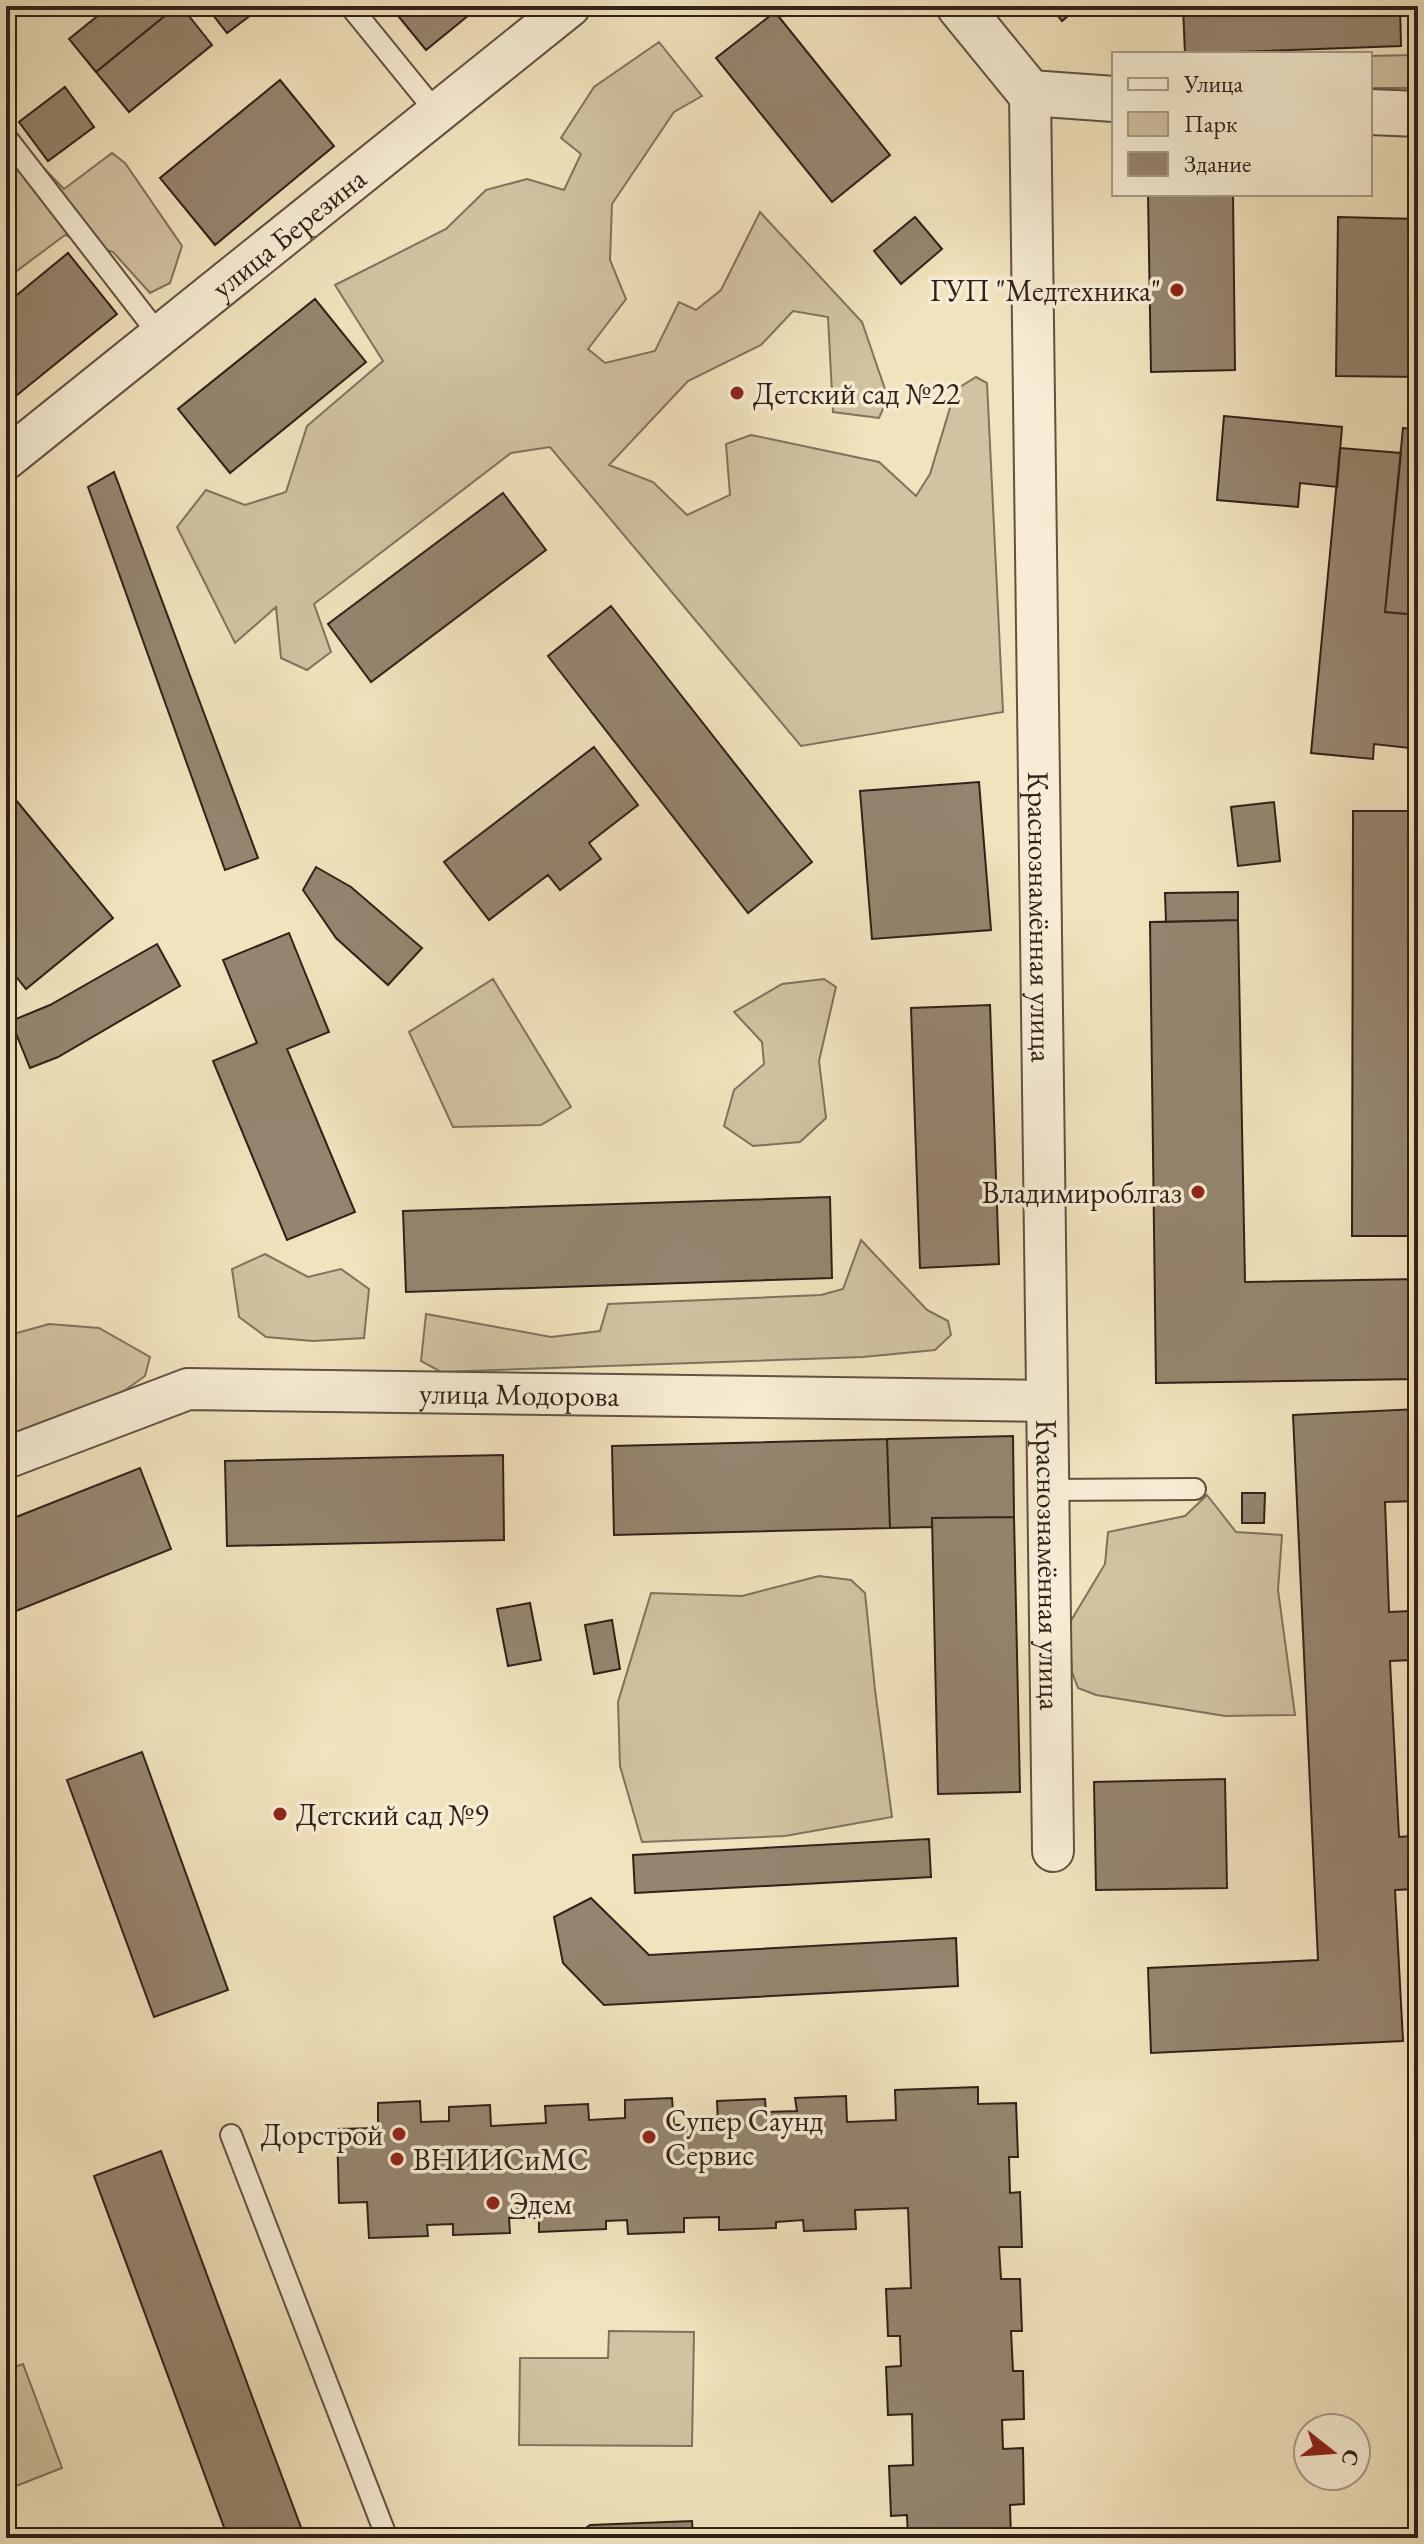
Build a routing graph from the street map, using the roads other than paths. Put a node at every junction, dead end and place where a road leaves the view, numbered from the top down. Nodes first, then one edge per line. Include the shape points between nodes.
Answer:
1 (350, 6) edge
2 (570, 6) edge
3 (959, 6) edge
4 (1030, 93) junction
5 (1112, 99) edge
6 (1372, 112) edge
7 (437, 113) junction
8 (1418, 114) edge
9 (6, 137) edge
10 (160, 336) junction
11 (6, 459) edge
12 (1047, 1401) junction
13 (6, 1458) edge
14 (1195, 1489) dead end
15 (1048, 1490) junction
16 (1053, 1851) dead end
17 (231, 2135) dead end
18 (387, 2538) edge

1 - 7 lane
2 - 7 street, улица Березина
3 - 4 street
4 - 5 street
4 - 12 street, Краснознамённая улица
6 - 8 street
7 - 10 street, улица Березина
9 - 10 lane
10 - 11 street, улица Березина
12 - 13 street, улица Модорова via 188,1389
12 - 15 street, Краснознамённая улица
14 - 15 lane
15 - 16 street, Краснознамённая улица
17 - 18 lane

